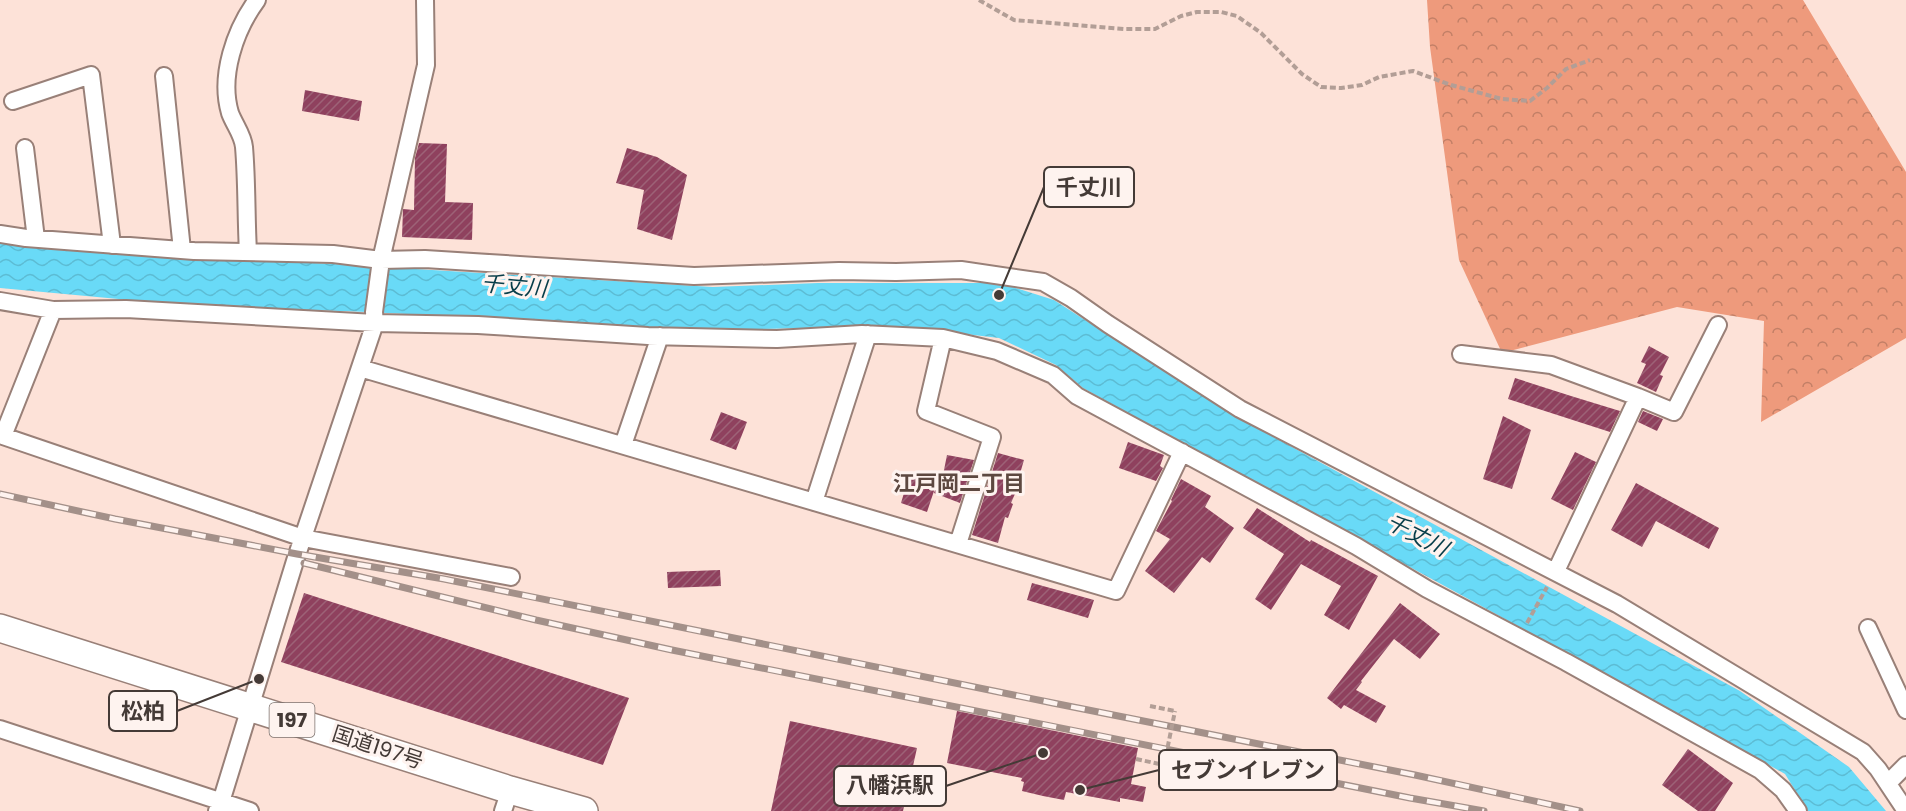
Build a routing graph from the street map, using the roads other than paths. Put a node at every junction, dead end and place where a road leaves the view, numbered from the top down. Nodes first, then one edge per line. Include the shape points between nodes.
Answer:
1 (257, 0) edge
2 (425, 0) edge
3 (164, 76) dead end
4 (13, 101) dead end
5 (25, 148) dead end
6 (0, 234) edge
7 (36, 239) junction
8 (112, 245) junction
9 (182, 250) junction
10 (248, 252) junction
11 (381, 260) junction
12 (0, 301) edge
13 (53, 310) junction
14 (375, 317) junction
15 (1718, 326) dead end
16 (868, 334) junction
17 (660, 336) junction
18 (943, 338) junction
19 (1461, 354) dead end
20 (360, 368) junction
21 (1638, 397) junction
22 (2, 435) edge
23 (623, 445) junction
24 (1182, 452) junction
25 (814, 502) junction
26 (303, 538) junction
27 (958, 544) junction
28 (1556, 571) junction
29 (511, 577) dead end
30 (1868, 627) dead end
31 (0, 628) edge
32 (249, 706) junction
33 (1906, 710) edge
34 (0, 729) edge
35 (1906, 765) edge
36 (1888, 783) junction
37 (507, 800) edge
38 (219, 807) edge
39 (250, 811) edge
40 (584, 811) edge
41 (1798, 811) edge
42 (1906, 811) edge

1 - 10 street via 241,26 226,81 230,112 244,143
2 - 11 street via 426,65
3 - 9 street
4 - 8 street via 91,75
5 - 7 street
6 - 7 street
7 - 8 street
8 - 9 street
9 - 10 street
10 - 11 street
11 - 14 street
11 - 28 street via 425,259 694,276 961,270 1043,282 1240,409
12 - 13 street
13 - 14 street
13 - 22 street
14 - 17 street
14 - 20 street
15 - 21 street via 1674,412
16 - 17 street via 777,339
16 - 18 street
16 - 25 street
17 - 23 street
18 - 24 street via 997,351 1053,375 1077,396
18 - 27 street via 926,411 992,437
19 - 21 street via 1551,365
20 - 23 street
20 - 26 street
21 - 28 street
22 - 26 street
23 - 25 street
24 - 27 street via 1116,591
24 - 41 street via 1760,770 1783,790
25 - 27 street
26 - 29 street
26 - 32 street
28 - 36 street via 1863,752
30 - 33 street
31 - 32 highway, 国道197号 / 197
32 - 37 highway, 国道197号 / 197
32 - 38 street
34 - 38 street
35 - 36 street
36 - 42 street
37 - 40 highway, 国道197号 / 197
38 - 39 street

